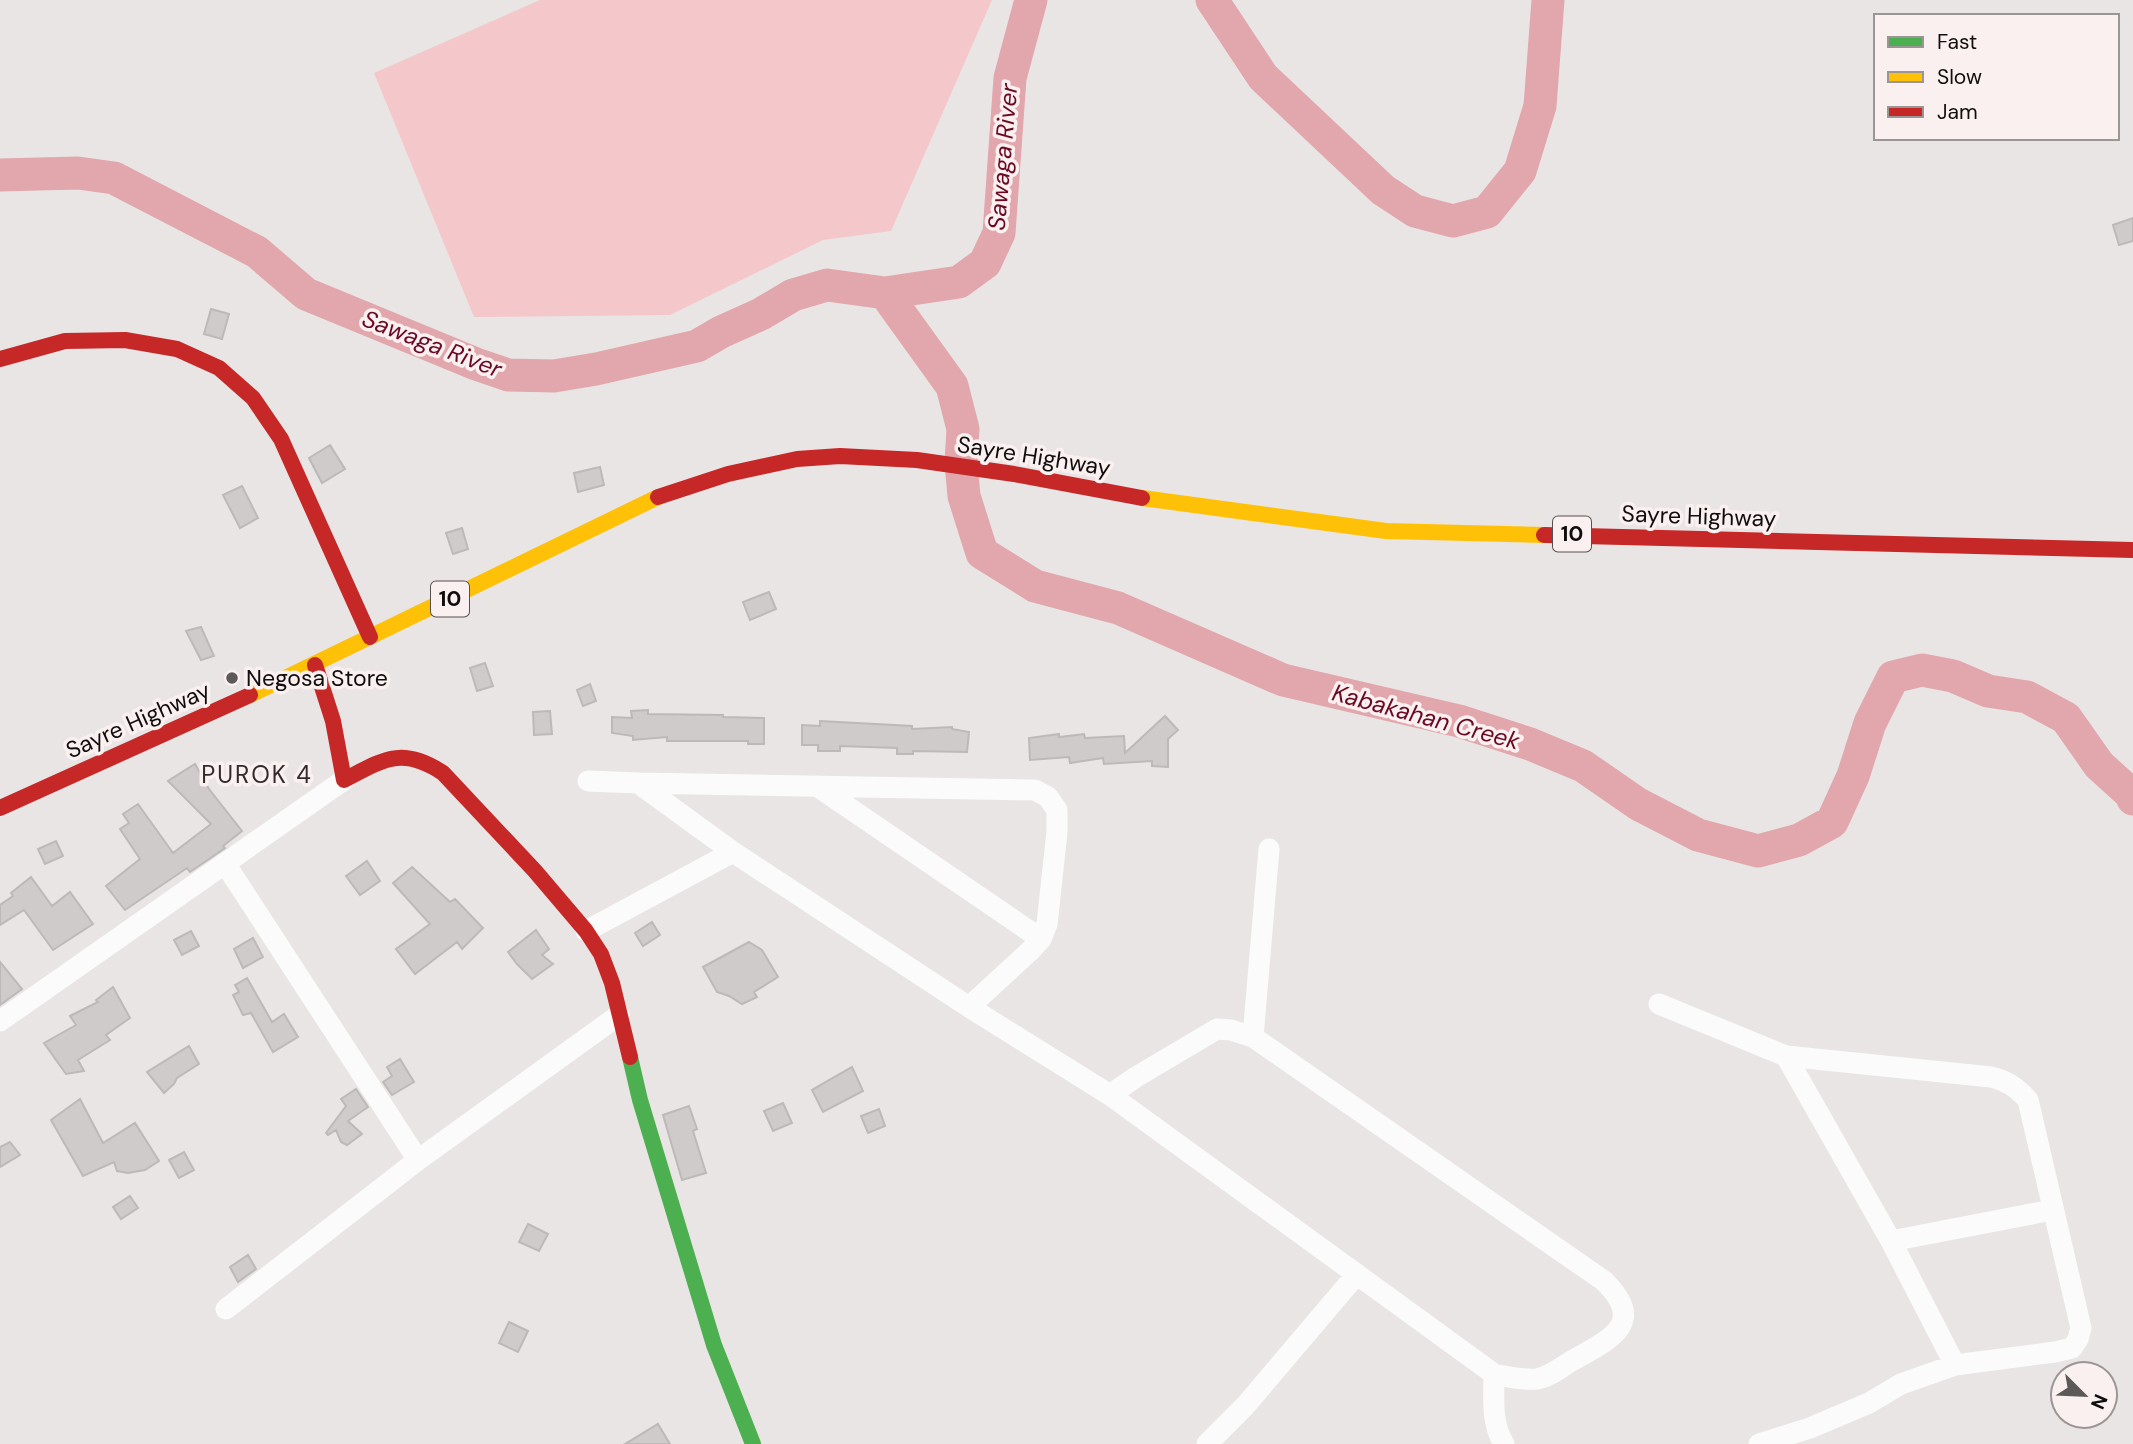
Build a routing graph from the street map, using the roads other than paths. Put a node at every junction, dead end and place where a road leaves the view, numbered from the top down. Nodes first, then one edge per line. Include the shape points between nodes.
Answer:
1 (0, 359) edge
2 (2133, 550) edge
3 (370, 637) junction
4 (315, 664) junction
5 (344, 780) junction
6 (588, 781) dead end
7 (638, 783) junction
8 (817, 786) junction
9 (0, 808) edge
10 (1269, 849) dead end
11 (733, 852) junction
12 (226, 865) junction
13 (586, 931) junction
14 (1041, 939) junction
15 (1659, 1004) dead end
16 (968, 1007) junction
17 (619, 1015) junction
18 (0, 1021) edge
19 (1253, 1037) junction
20 (1786, 1056) junction
21 (1110, 1095) junction
22 (418, 1160) junction
23 (2052, 1210) junction
24 (1891, 1241) junction
25 (1357, 1274) junction
26 (226, 1309) dead end
27 (1955, 1365) junction
28 (1494, 1374) junction
29 (754, 1444) edge
30 (1207, 1444) edge
31 (1504, 1444) edge
32 (1759, 1444) edge

1 - 3 main road via 65,341 125,340 177,349 219,368 253,398 281,439
2 - 3 main road, Sayre Highway / 10 via 1386,531 1163,502 917,460 840,456 797,459 669,492
3 - 4 main road, Sayre Highway / 10
4 - 5 main road via 333,721
4 - 9 main road, Sayre Highway / 10
5 - 12 street
5 - 13 main road via 400,754 427,761 491,823
6 - 7 street
7 - 8 street
7 - 11 street
8 - 14 street
8 - 14 street via 1035,790 1048,797 1057,810 1057,832 1047,924
10 - 19 street
11 - 13 street
11 - 16 street
12 - 18 street
12 - 22 street
13 - 17 main road via 601,954
14 - 16 street
15 - 20 street
16 - 21 street
17 - 22 street
17 - 29 main road via 714,1345
19 - 21 street via 1217,1029
19 - 28 street via 1604,1281 1619,1296 1624,1311 1620,1328 1610,1339 1540,1378
20 - 23 street via 2006,1081 2028,1100
20 - 24 street
21 - 25 street
22 - 26 street
23 - 24 street
23 - 27 street via 2081,1328 2078,1339 2072,1348 2055,1352
24 - 27 street
25 - 28 street
25 - 30 street
27 - 32 street via 1901,1384 1810,1428
28 - 31 street via 1493,1407

